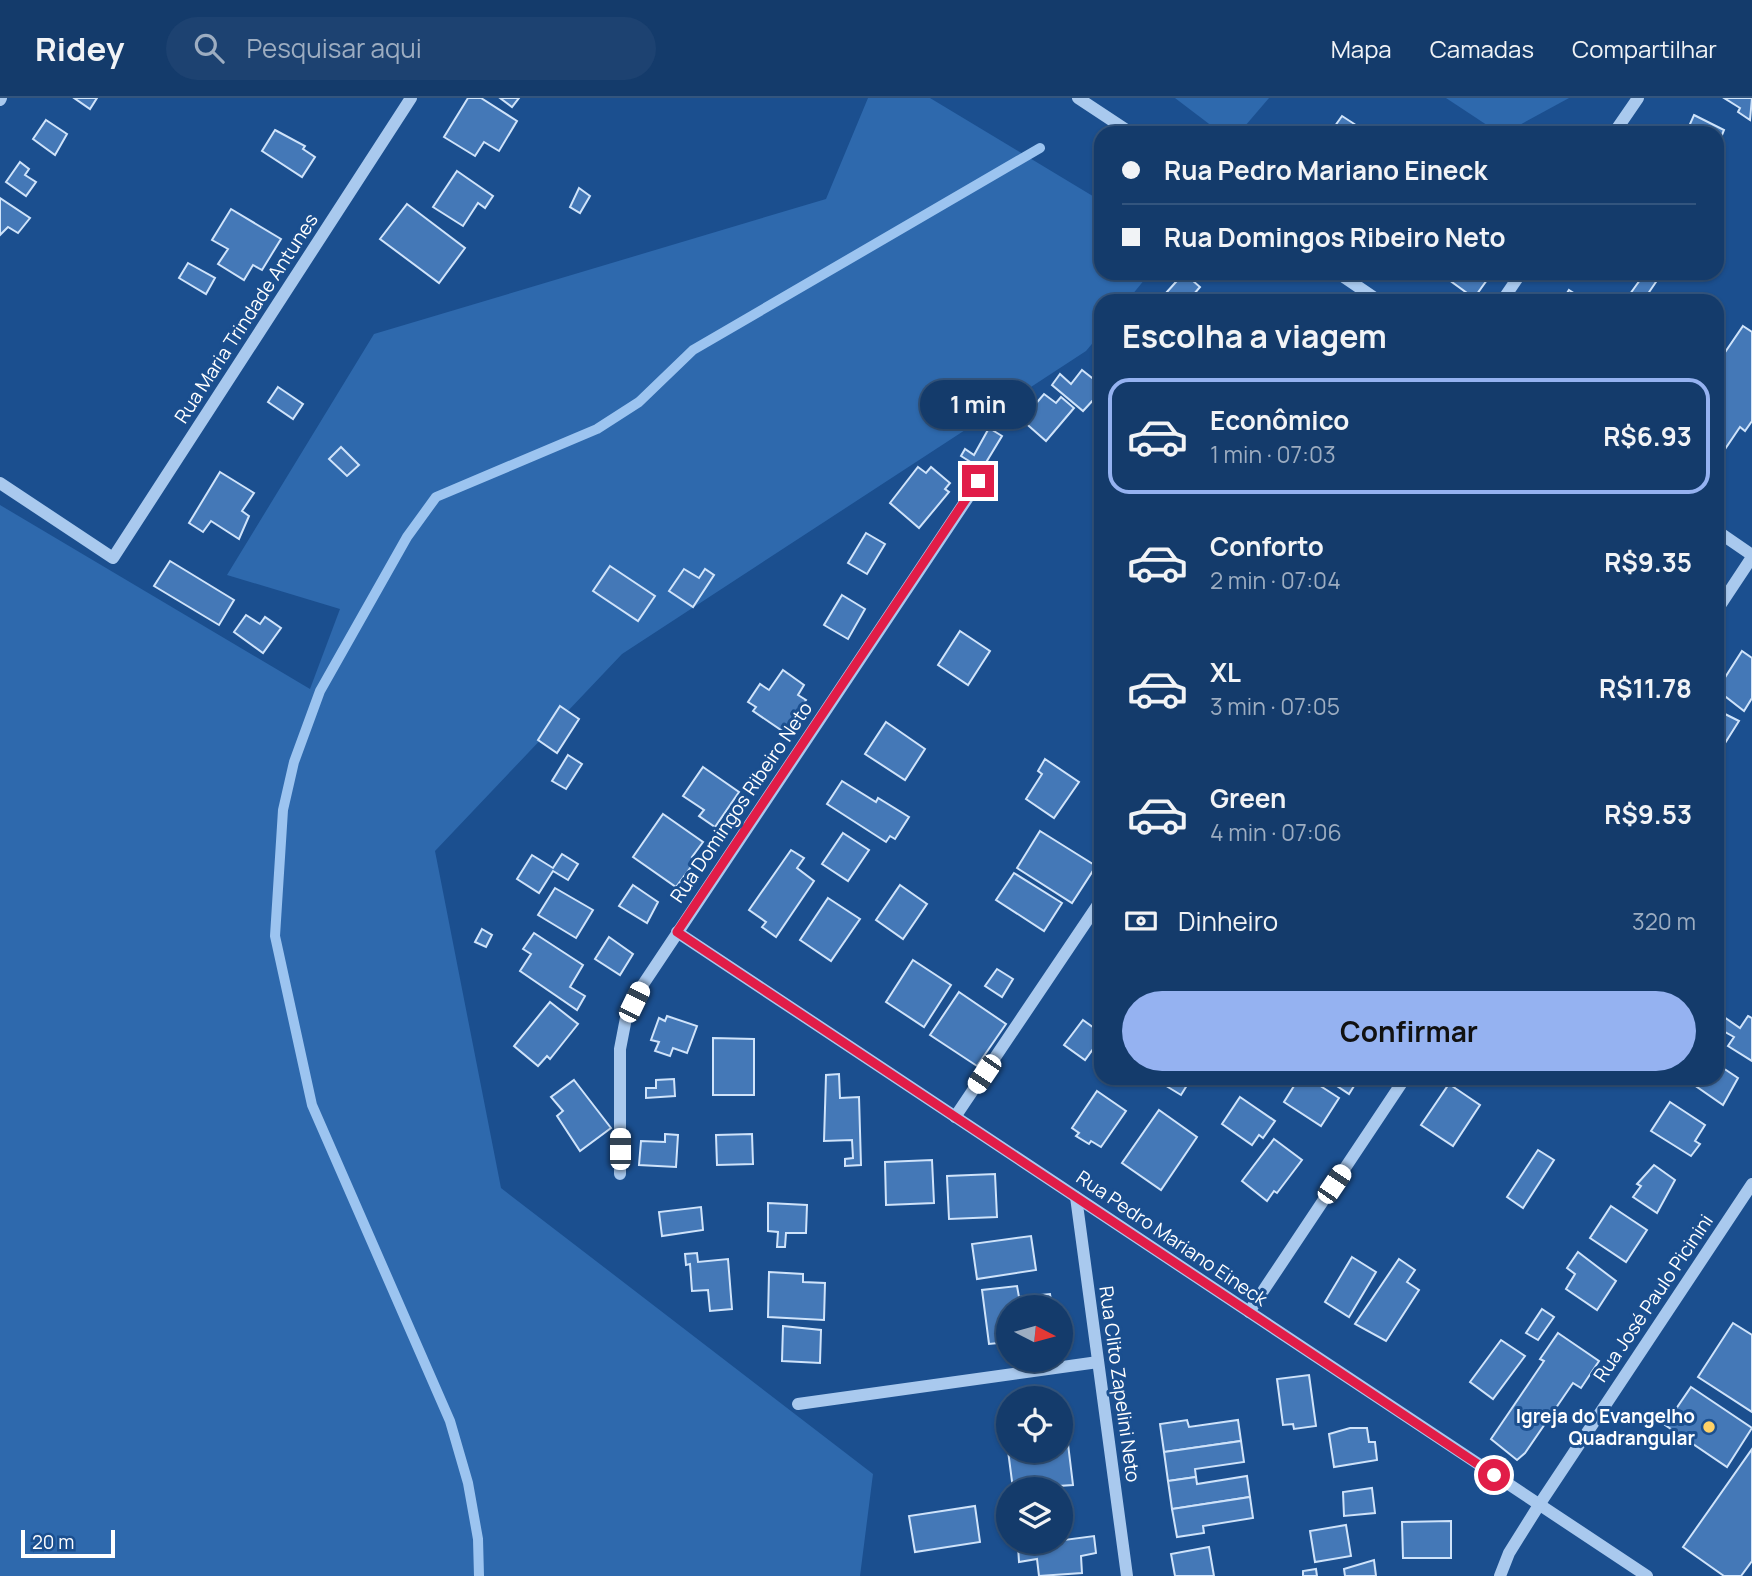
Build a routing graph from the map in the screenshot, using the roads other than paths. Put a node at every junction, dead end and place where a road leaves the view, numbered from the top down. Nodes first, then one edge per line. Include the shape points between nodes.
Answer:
1 (411, 98) edge
2 (1078, 98) edge
3 (1638, 98) edge
4 (1120, 126) edge
5 (1619, 126) edge
6 (1348, 280) edge
7 (1369, 294) edge
8 (978, 481) dead end
9 (0, 483) edge
10 (1724, 536) edge
11 (1752, 556) edge
12 (1724, 599) edge
13 (1094, 910) edge
14 (677, 932) junction
15 (1400, 1085) edge
16 (955, 1117) junction
17 (620, 1174) dead end
18 (1752, 1184) edge
19 (1076, 1197) junction
20 (1249, 1312) junction
21 (1098, 1362) junction
22 (798, 1404) dead end
23 (1539, 1505) junction
24 (1127, 1576) edge
25 (1500, 1576) edge
26 (1647, 1576) edge

1 - 9 street, Rua Maria Trindade Antunes via 113,558
2 - 4 street
3 - 5 street
6 - 7 street
8 - 14 street, Rua Domingos Ribeiro Neto
10 - 11 street
11 - 12 street
13 - 16 street
14 - 16 street, Rua Pedro Mariano Eineck
14 - 17 street, Rua Domingos Ribeiro Neto via 626,1018 620,1049
15 - 20 street
16 - 19 street, Rua Pedro Mariano Eineck
18 - 23 street, Rua José Paulo Picinini
19 - 20 street, Rua Pedro Mariano Eineck
19 - 21 street, Rua Clito Zapelini Neto
20 - 23 street, Rua Pedro Mariano Eineck
21 - 22 street
21 - 24 street, Rua Clito Zapelini Neto
23 - 25 street, Rua José Paulo Picinini
23 - 26 street, Rua Pedro Mariano Eineck

